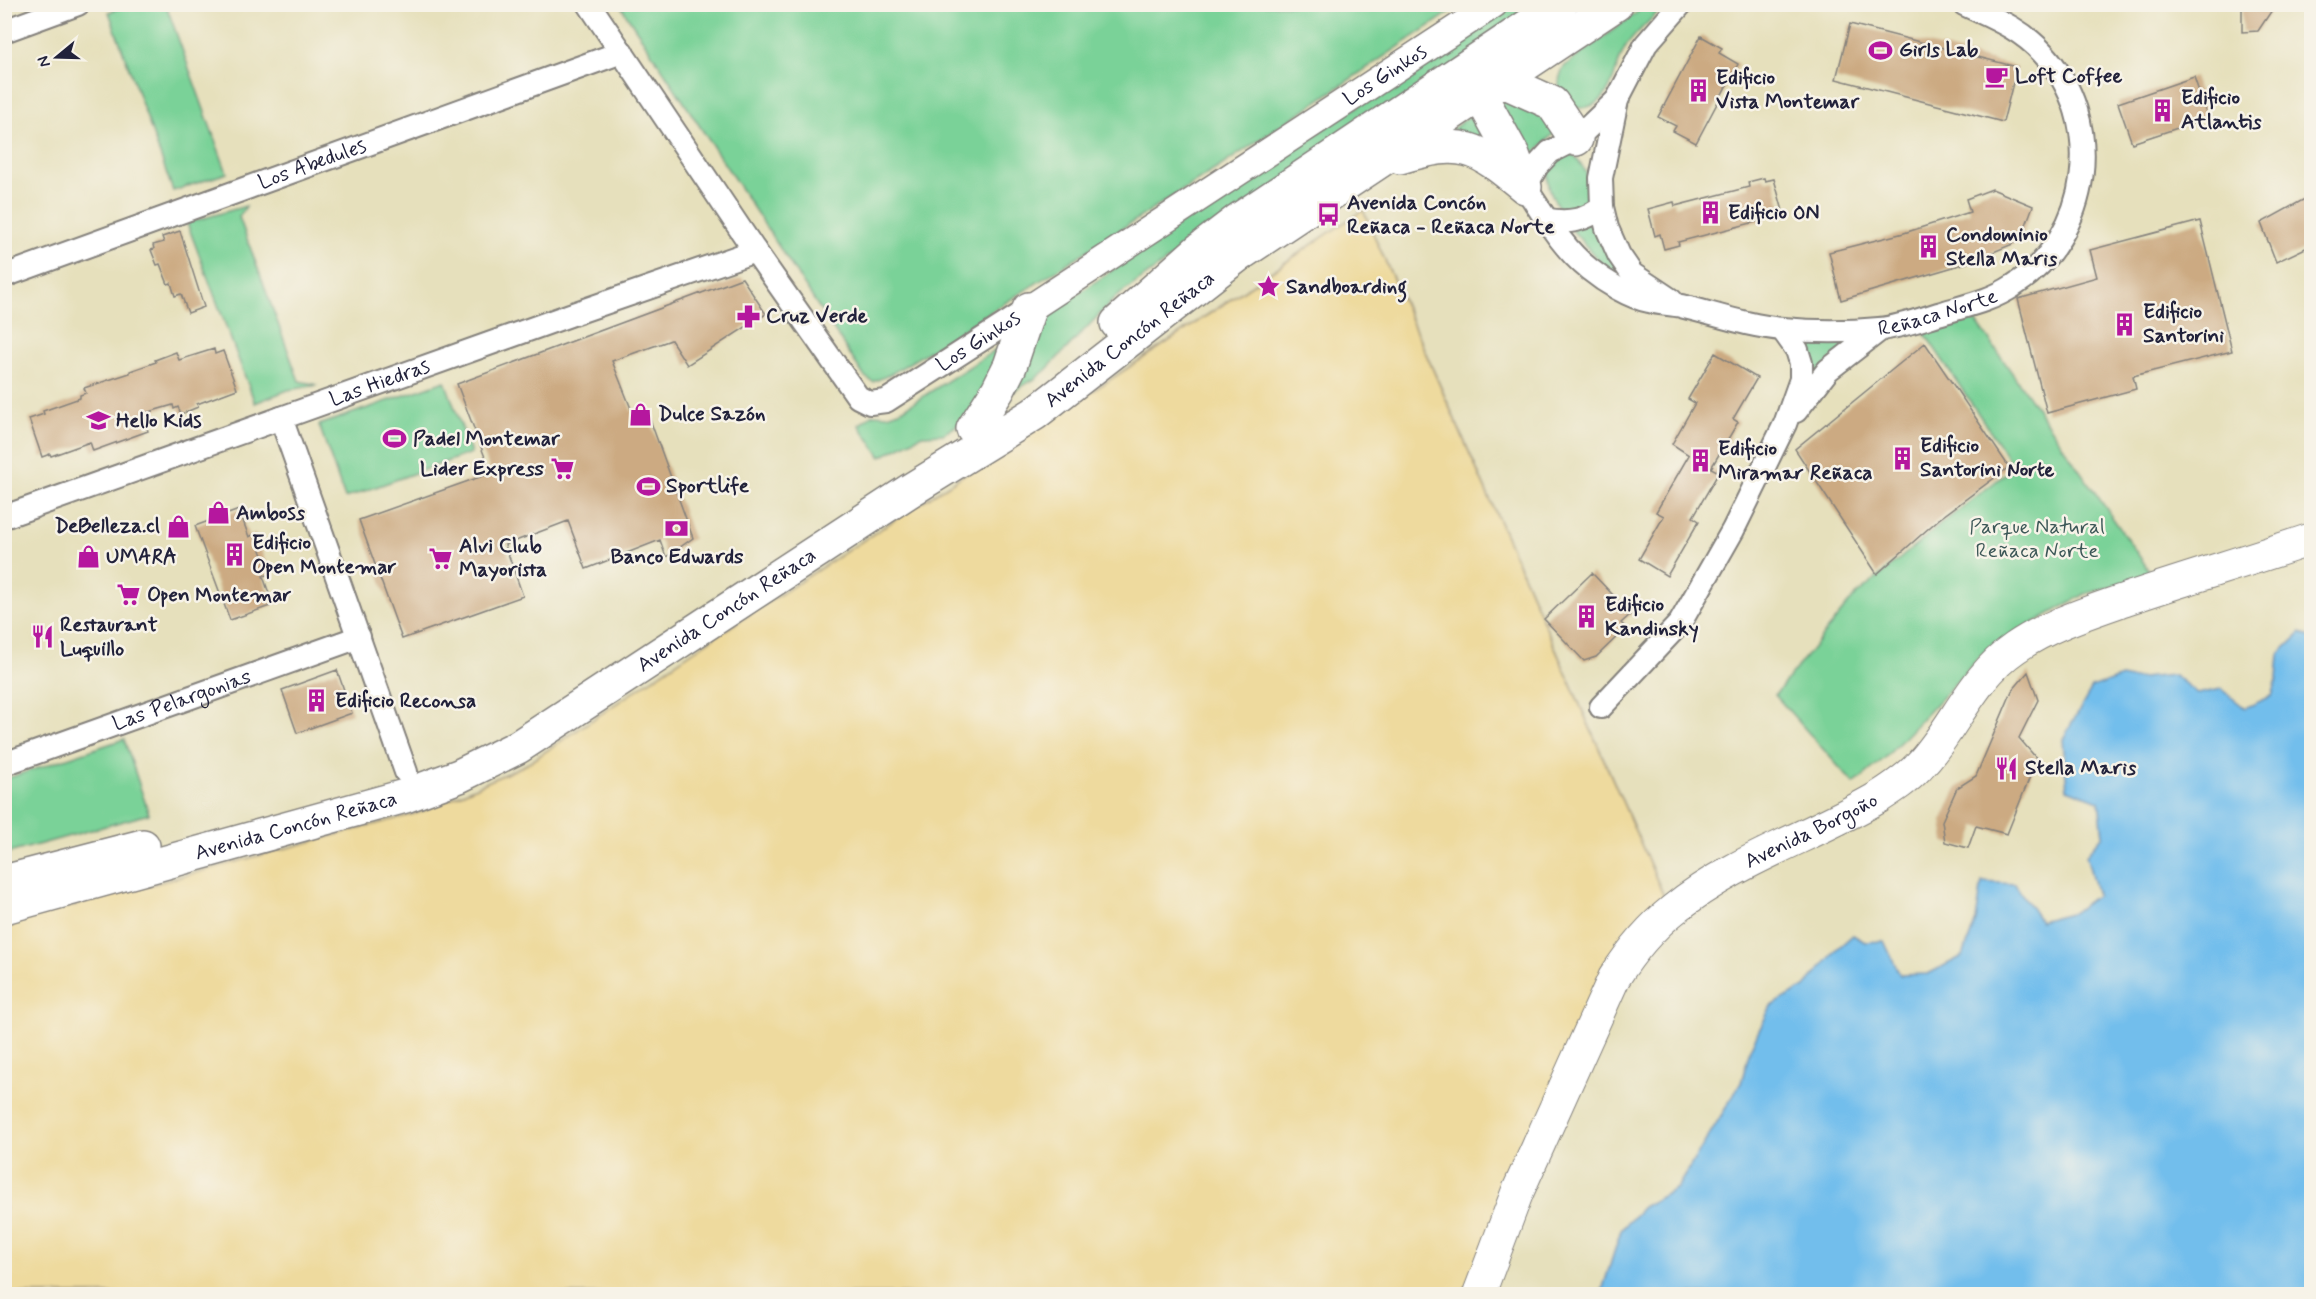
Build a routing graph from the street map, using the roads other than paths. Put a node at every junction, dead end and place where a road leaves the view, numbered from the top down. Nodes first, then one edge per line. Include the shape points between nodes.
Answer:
1 (78, 4) edge
2 (589, 4) edge
3 (1494, 4) edge
4 (1561, 4) edge
5 (1616, 4) edge
6 (1681, 4) edge
7 (1965, 4) edge
8 (4, 32) edge
9 (1564, 38) junction
10 (622, 52) junction
11 (1473, 62) junction
12 (1490, 88) junction
13 (1617, 100) junction
14 (1552, 103) junction
15 (1576, 139) junction
16 (1369, 151) junction
17 (1601, 178) junction
18 (1525, 187) junction
19 (1602, 207) junction
20 (1548, 220) junction
21 (755, 252) junction
22 (4, 276) edge
23 (1680, 306) junction
24 (1029, 309) junction
25 (1782, 329) junction
26 (1881, 329) junction
27 (281, 418) junction
28 (1785, 424) junction
29 (973, 429) junction
30 (4, 517) edge
31 (2312, 539) edge
32 (359, 637) junction
33 (1601, 707) dead end
34 (4, 764) edge
35 (406, 772) junction
36 (4, 882) edge
37 (4, 908) edge
38 (1479, 1294) edge

1 - 8 street
2 - 10 street, Los Ginkos
3 - 24 street, Los Ginkos
4 - 11 main road
5 - 9 main road
6 - 13 street, Reñaca Norte via 1646,44
7 - 26 street, Reñaca Norte via 2028,39 2065,83 2082,135 2080,190 2056,245 2014,286 1978,303
9 - 12 main road
9 - 14 main road via 1552,67
10 - 21 street, Los Ginkos
10 - 22 street, Los Abedules
11 - 12 main road
11 - 16 main road
12 - 14 main road
12 - 16 main road
12 - 18 main road
13 - 15 street, Reñaca Norte
13 - 17 street, Reñaca Norte
14 - 15 main road
15 - 17 street
15 - 18 street, Reñaca Norte via 1550,152
16 - 18 main road via 1451,147 1474,151
16 - 29 main road, Avenida Concón Reñaca via 1237,221 1078,355
16 - 37 main road, Avenida Concón Reñaca via 1034,414 518,747 459,776 405,796
17 - 19 street, Reñaca Norte
18 - 20 street, Reñaca Norte
19 - 20 street via 1579,220
19 - 23 street, Reñaca Norte via 1619,255 1632,274
20 - 23 street, Reñaca Norte via 1589,270 1624,292 1647,301
21 - 24 street, Los Ginkos via 858,397 870,403 886,401
21 - 27 street, Las Hiedras
23 - 25 street, Reñaca Norte
24 - 29 main road via 1010,366
25 - 26 street, Reñaca Norte
25 - 28 street via 1801,363 1801,379
26 - 28 street via 1828,370
27 - 30 street, Las Hiedras
27 - 32 street
28 - 33 street via 1733,530 1680,623
29 - 35 main road, Avenida Concón Reñaca via 897,472 553,701 472,747
31 - 38 main road, Avenida Borgoño via 2109,605 2014,649 1987,673 1936,746 1900,783 1720,878 1672,910 1633,949 1614,978 1517,1193
32 - 34 street, Las Pelargonias
32 - 35 street
35 - 36 main road, Avenida Concón Reñaca

